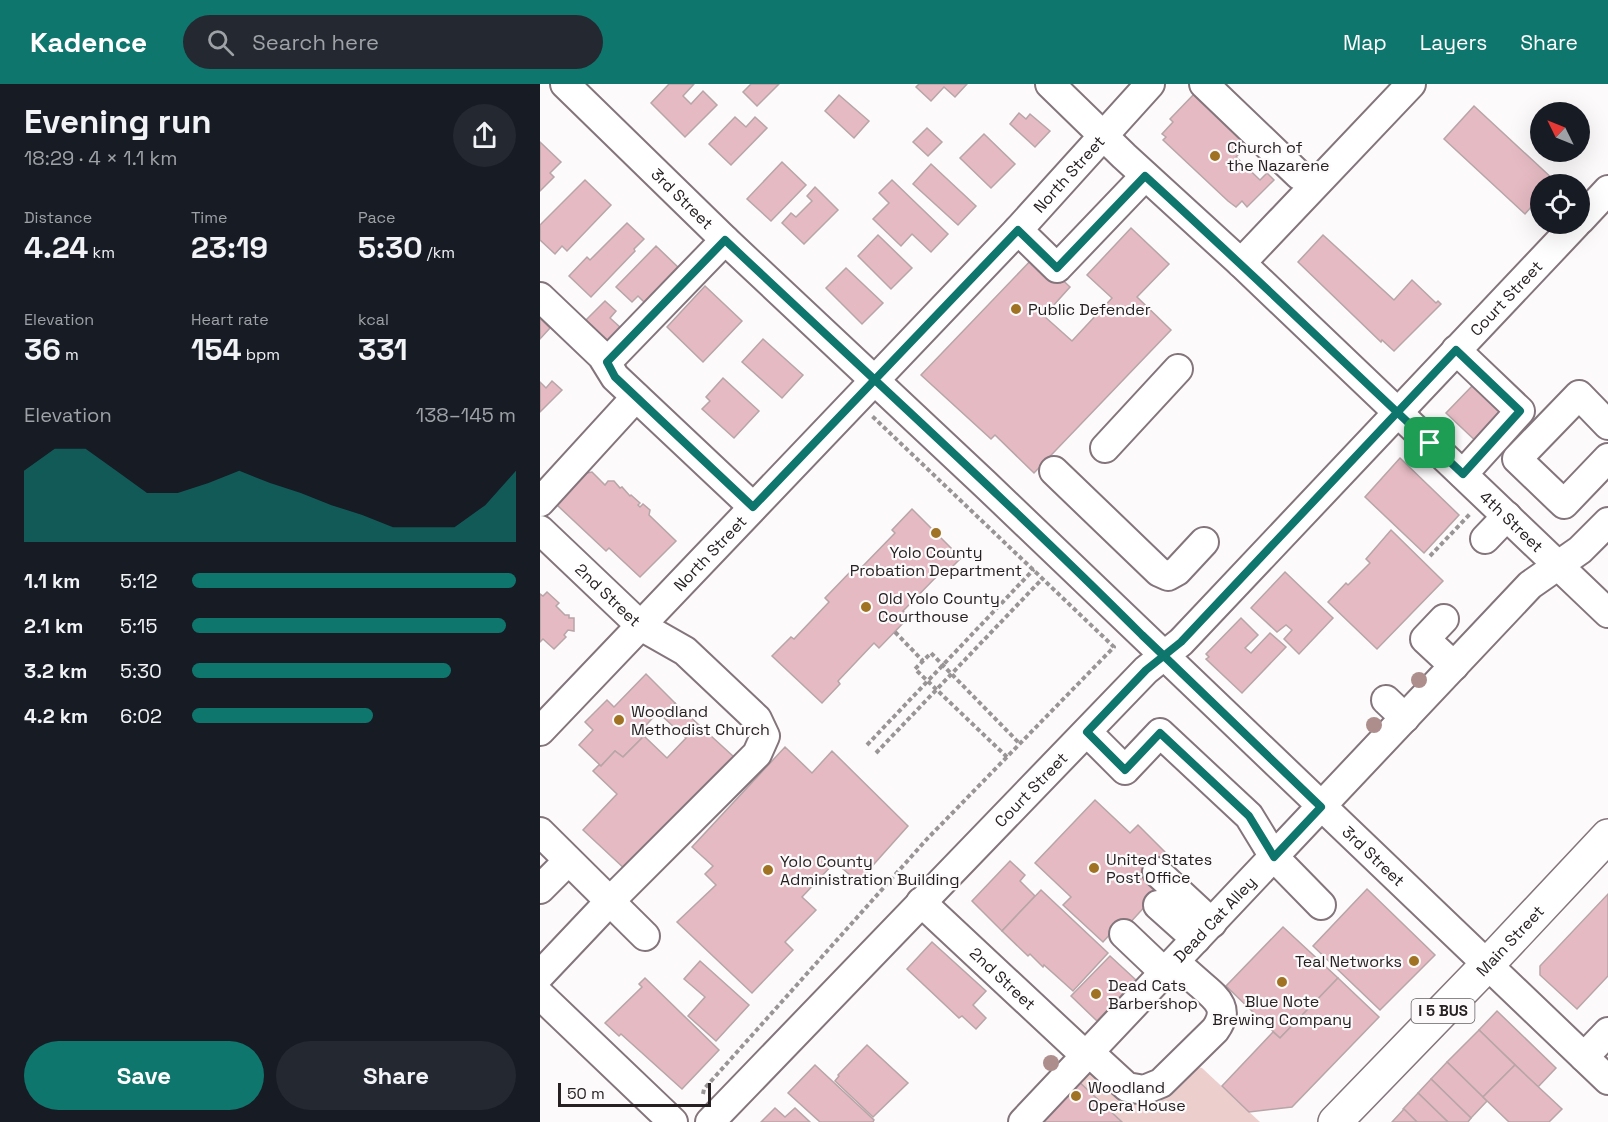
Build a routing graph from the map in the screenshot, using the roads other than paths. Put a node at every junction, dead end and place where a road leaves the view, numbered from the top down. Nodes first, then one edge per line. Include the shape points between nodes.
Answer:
1 (565, 84) edge
2 (1050, 84) edge
3 (1150, 84) edge
4 (1204, 84) edge
5 (1411, 84) edge
6 (1103, 136) junction
7 (1299, 175) dead end
8 (1145, 176) junction
9 (1608, 190) edge
10 (1590, 209) edge
11 (1018, 230) junction
12 (1566, 234) edge
13 (725, 240) junction
14 (1241, 263) junction
15 (540, 297) edge
16 (1456, 350) junction
17 (607, 362) junction
18 (1178, 369) dead end
19 (874, 380) junction
20 (636, 397) junction
21 (1397, 412) junction
22 (1608, 425) edge
23 (1105, 448) dead end
24 (1608, 458) edge
25 (1054, 471) dead end
26 (1463, 474) junction
27 (540, 502) edge
28 (753, 507) junction
29 (1507, 516) junction
30 (1608, 522) edge
31 (540, 530) edge
32 (1485, 539) dead end
33 (1204, 542) dead end
34 (1559, 566) junction
35 (1608, 613) edge
36 (1444, 619) dead end
37 (641, 626) junction
38 (1164, 656) junction
39 (1454, 666) junction
40 (540, 731) edge
41 (1087, 732) junction
42 (1321, 807) junction
43 (540, 832) edge
44 (1608, 836) edge
45 (1274, 857) junction
46 (568, 861) junction
47 (1157, 872) dead end
48 (540, 889) edge
49 (610, 901) junction
50 (921, 902) junction
51 (1158, 905) dead end
52 (1321, 905) dead end
53 (1204, 931) junction
54 (1124, 934) dead end
55 (645, 936) dead end
56 (1487, 965) junction
57 (1170, 967) junction
58 (540, 975) edge
59 (540, 995) edge
60 (1608, 1032) edge
61 (1088, 1055) junction
62 (1584, 1057) junction
63 (1608, 1080) edge
64 (706, 1111) edge
65 (674, 1122) edge
66 (1023, 1122) edge
67 (1335, 1122) edge

1 - 13 street, 3rd Street
2 - 6 street, 4th Street
3 - 6 street, North Street
4 - 7 street
5 - 14 street
6 - 8 street, 4th Street
6 - 11 street, North Street
8 - 11 street via 1057,268
8 - 14 street, 4th Street
9 - 10 street
11 - 19 street, North Street
12 - 16 street, Court Street
13 - 17 street
13 - 19 street, 3rd Street
14 - 21 street, 4th Street
15 - 17 street
16 - 21 street, Court Street
16 - 26 street via 1520,411
17 - 20 street via 615,377
18 - 23 street
19 - 28 street, North Street
19 - 38 street, 3rd Street
20 - 27 street
20 - 28 street
21 - 26 street, 4th Street
21 - 38 street, Court Street
22 - 24 street via 1579,395 1517,459 1564,504
25 - 33 street via 1159,572 1168,576 1177,571
26 - 29 street, 4th Street
28 - 37 street, North Street
29 - 32 street
29 - 34 street, 4th Street
30 - 34 street, Dead Cat Alley
31 - 37 street, 2nd Street
34 - 35 street, 4th Street
34 - 39 street, Dead Cat Alley via 1530,585
36 - 39 street via 1425,639
37 - 40 street, North Street
37 - 49 street, 2nd Street via 686,651 757,719 765,736 757,754
38 - 41 street, Court Street
38 - 42 street, 3rd Street
39 - 42 street, Dead Cat Alley via 1395,709
41 - 45 street via 1125,770 1160,733 1249,816
41 - 50 street, Court Street
42 - 45 street, Dead Cat Alley
42 - 56 street, 3rd Street
43 - 46 street
44 - 56 main road, Main Street / I 5 BUS
45 - 52 street
45 - 53 street, Dead Cat Alley
46 - 48 street
46 - 49 street
47 - 53 street
49 - 55 street
49 - 58 street, 2nd Street
50 - 61 street, 2nd Street
50 - 64 street, Court Street
51 - 53 street
53 - 57 street, Dead Cat Alley
54 - 57 street
56 - 62 street, 3rd Street
56 - 67 main road, Main Street / I 5 BUS
57 - 61 street, Dead Cat Alley
57 - 61 street, 2nd Street via 1214,996 1222,1012 1215,1030 1161,1083 1144,1090 1127,1086
59 - 65 street
60 - 62 street
61 - 66 street, Dead Cat Alley
62 - 63 street, 3rd Street

